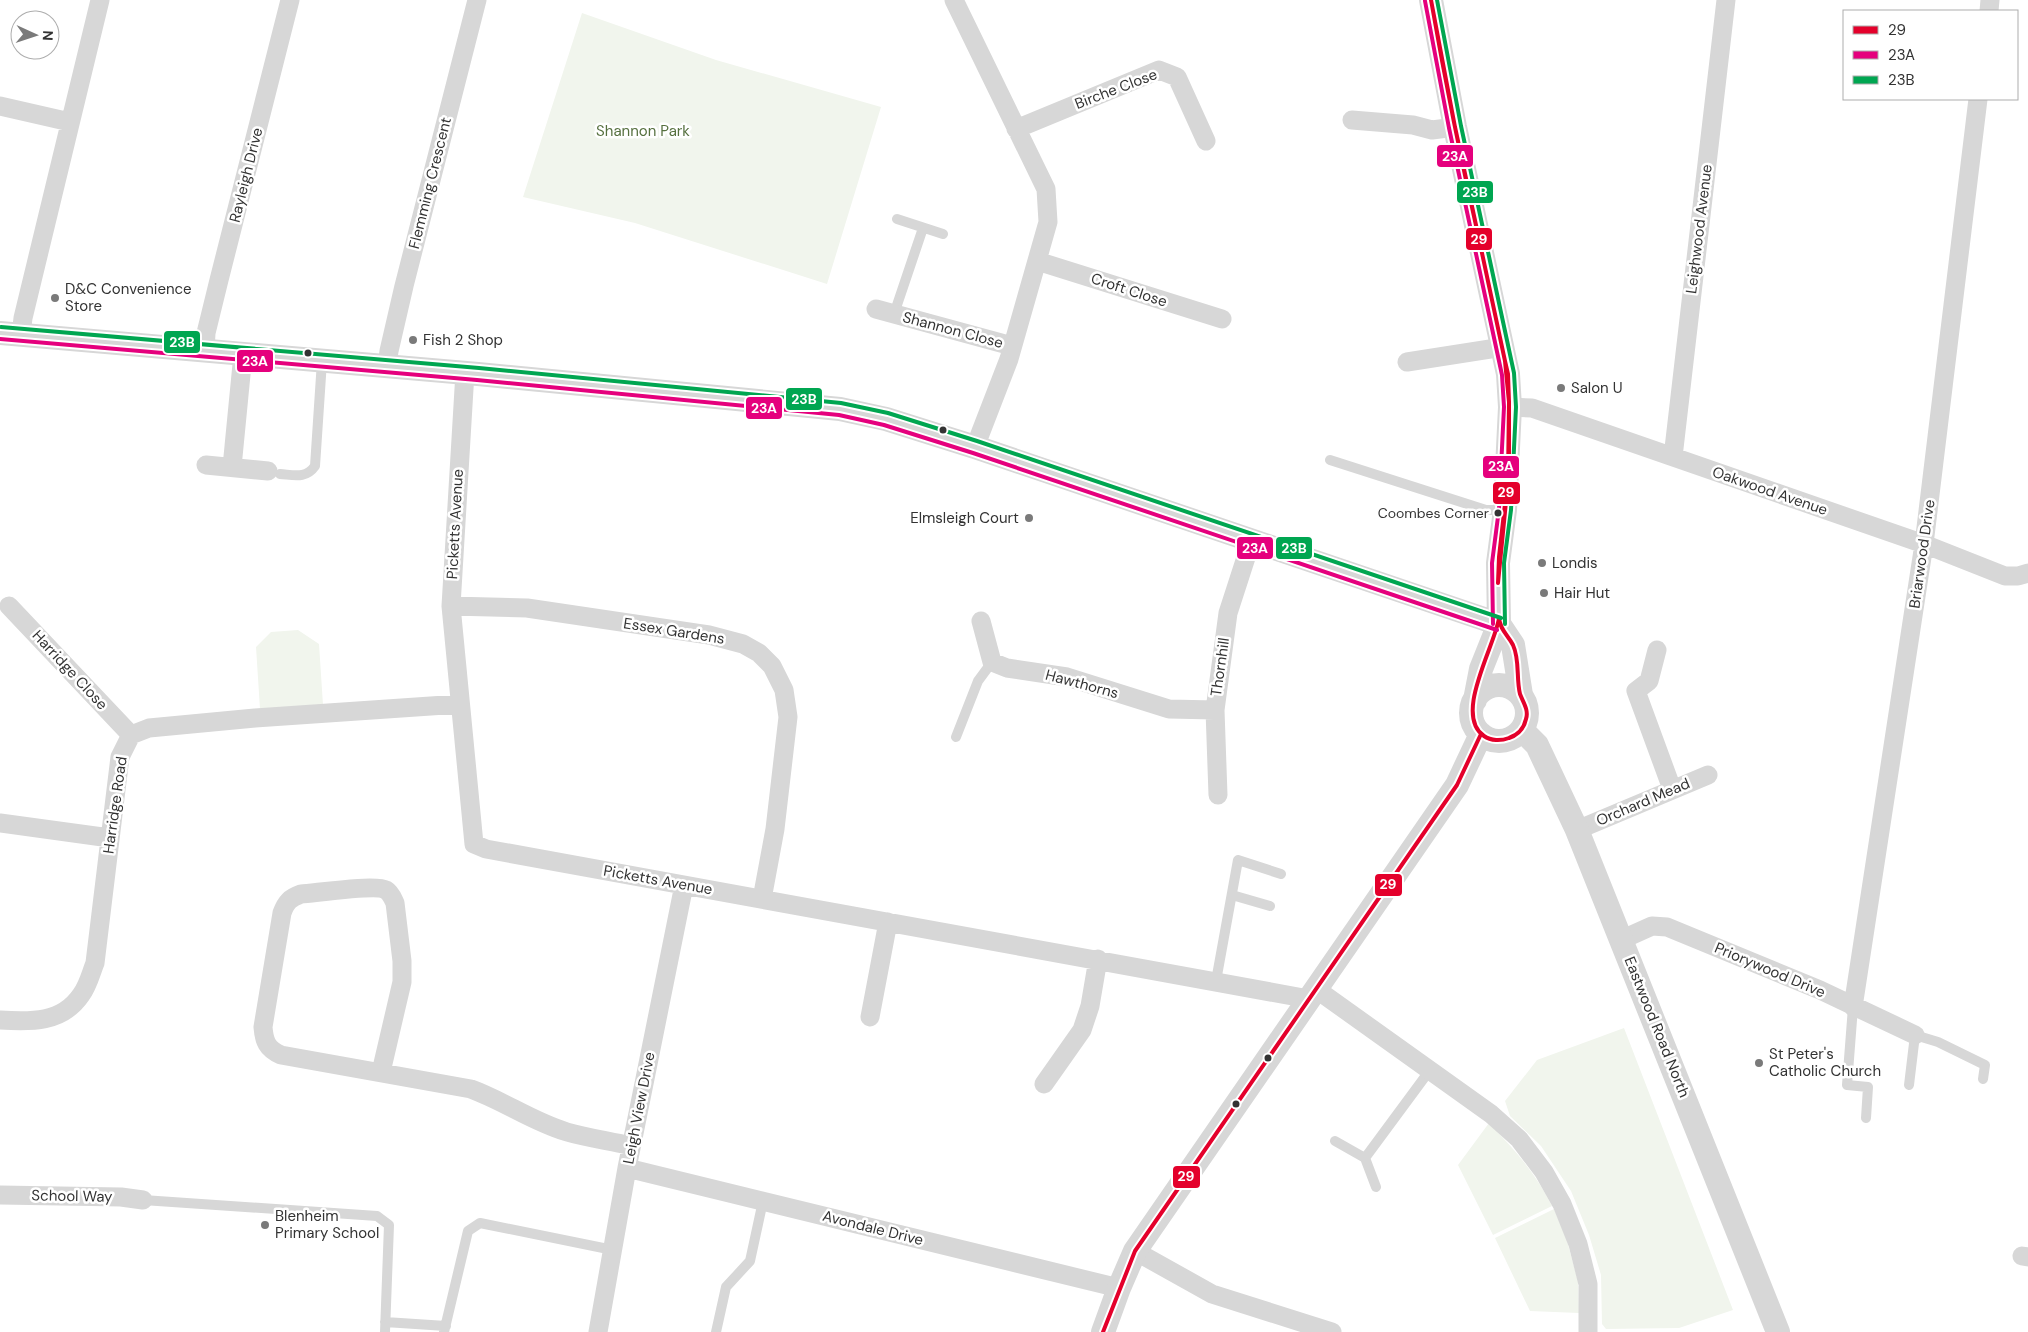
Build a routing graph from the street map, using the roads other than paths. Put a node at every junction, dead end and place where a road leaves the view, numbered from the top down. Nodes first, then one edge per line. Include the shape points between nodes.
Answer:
1 (100, 0) edge
2 (290, 0) edge
3 (477, 0) edge
4 (954, 0) edge
5 (1431, 0) edge
6 (1726, 0) edge
7 (1978, 100) edge
8 (0, 106) edge
9 (1352, 120) dead end
10 (70, 122) junction
11 (1455, 127) junction
12 (1016, 128) junction
13 (1206, 141) dead end
14 (898, 219) dead end
15 (923, 228) junction
16 (944, 234) dead end
17 (1037, 261) junction
18 (885, 311) joint
19 (1222, 320) dead end
20 (11, 334) edge
21 (1012, 346) junction
22 (1503, 347) junction
23 (205, 351) junction
24 (243, 354) junction
25 (322, 362) junction
26 (1407, 362) dead end
27 (387, 366) junction
28 (465, 372) junction
29 (1510, 407) junction
30 (975, 447) junction
31 (1673, 457) junction
32 (1330, 460) dead end
33 (206, 465) dead end
34 (232, 467) junction
35 (274, 472) joint
36 (1505, 510) junction
37 (1250, 542) junction
38 (1924, 544) junction
39 (2028, 573) edge
40 (9, 606) dead end
41 (451, 606) junction
42 (981, 621) dead end
43 (1498, 624) junction
44 (1657, 650) dead end
45 (992, 662) junction
46 (1521, 696) junction
47 (1475, 700) junction
48 (460, 704) junction
49 (1214, 710) junction
50 (1522, 730) junction
51 (1481, 734) junction
52 (130, 735) junction
53 (956, 737) dead end
54 (1708, 775) dead end
55 (1672, 789) junction
56 (1218, 795) dead end
57 (0, 824) edge
58 (1577, 830) junction
59 (110, 838) junction
60 (1281, 874) dead end
61 (684, 885) junction
62 (1232, 894) junction
63 (762, 899) junction
64 (1270, 906) dead end
65 (888, 922) junction
66 (1623, 939) junction
67 (1098, 959) junction
68 (1216, 982) junction
69 (1312, 994) junction
70 (1854, 1007) junction
71 (870, 1018) dead end
72 (0, 1020) edge
73 (1915, 1035) junction
74 (1430, 1070) junction
75 (380, 1072) junction
76 (1983, 1079) dead end
77 (1044, 1084) dead end
78 (1909, 1085) dead end
79 (1866, 1118) dead end
80 (1335, 1141) dead end
81 (631, 1146) junction
82 (1365, 1158) junction
83 (627, 1168) junction
84 (1376, 1187) dead end
85 (0, 1195) edge
86 (143, 1200) joint
87 (763, 1201) junction
88 (614, 1250) junction
89 (1135, 1251) junction
90 (1119, 1288) junction
91 (385, 1327) edge
92 (445, 1329) edge
93 (598, 1332) edge
94 (716, 1332) edge
95 (1103, 1332) edge
96 (1332, 1332) edge
97 (1588, 1332) edge
98 (1778, 1332) edge

1 - 10 street
2 - 23 street, Rayleigh Drive via 206,333
3 - 27 street, Flemming Crescent via 404,286
4 - 12 street
5 - 11 street
6 - 31 street, Leighwood Avenue
7 - 38 street, Briarwood Drive
8 - 10 street
9 - 11 street via 1413,125 1432,130
10 - 20 street via 23,318
11 - 22 street
12 - 13 street, Birche Close via 1159,70 1177,77
12 - 17 street via 1046,188 1048,222
14 - 15 lane
15 - 16 lane
15 - 18 lane, Shannon Close
17 - 19 street, Croft Close
17 - 21 street
18 - 21 street, Shannon Close
20 - 23 street
21 - 30 street
22 - 26 street
22 - 29 street
23 - 24 street
24 - 25 street
24 - 34 street
25 - 27 street
25 - 35 lane via 315,466 306,475
27 - 28 street
28 - 30 street via 840,409 886,419
28 - 41 street, Picketts Avenue
29 - 31 street, Oakwood Avenue via 1532,408
29 - 36 street
30 - 37 street
31 - 38 street, Oakwood Avenue
32 - 36 lane via 1486,510
33 - 34 street
34 - 35 street
36 - 43 street via 1498,563
37 - 43 street
37 - 49 street, Thornhill via 1228,613
38 - 39 street, Oakwood Avenue via 2005,576
38 - 70 street, Briarwood Drive
40 - 52 street, Harridge Close
41 - 48 street, Picketts Avenue
41 - 63 street, Essex Gardens via 527,608 709,634 743,644 759,653 772,666 784,690 788,717 781,785
42 - 45 street
43 - 46 street via 1513,645
43 - 47 street via 1481,669
44 - 55 street via 1649,680 1636,691
45 - 49 street, Hawthorns via 1007,668 1067,677 1169,709
45 - 53 lane via 978,681
46 - 47 street via 1514,689 1496,685 1480,693
46 - 50 street via 1527,712
47 - 51 street via 1472,718
48 - 52 street via 158,727
48 - 61 street, Picketts Avenue via 474,844 486,850
49 - 56 street, Thornhill
50 - 51 street via 1507,740 1489,739
50 - 58 street, Eastwood Road North via 1537,745
51 - 69 street via 1457,785
52 - 59 street, Harridge Road via 120,757
54 - 55 street, Orchard Mead
55 - 58 street, Orchard Mead
57 - 59 street
58 - 66 street, Eastwood Road North
59 - 72 street, Harridge Road via 95,963 82,994 68,1010 54,1018
60 - 62 lane via 1238,860
61 - 63 street, Picketts Avenue
61 - 81 street, Leigh View Drive
62 - 64 lane
62 - 68 lane
63 - 65 street, Picketts Avenue
65 - 67 street, Picketts Avenue
65 - 71 street
66 - 70 street, Priorywood Drive via 1652,926 1667,927
66 - 98 street, Eastwood Road North
67 - 68 street, Picketts Avenue
67 - 77 street via 1090,1006 1082,1030
68 - 69 street, Picketts Avenue
69 - 74 street
69 - 89 street
70 - 73 street, Priorywood Drive
70 - 79 lane via 1847,1085 1868,1086
73 - 76 lane via 1938,1042 1985,1065
73 - 78 lane
74 - 82 lane
74 - 97 street via 1491,1114 1519,1139 1544,1172 1562,1204 1578,1244 1588,1284
75 - 75 street via 402,982 392,897 387,890 374,888 301,894 291,898 285,903 282,913 263,1027 267,1046 281,1055
75 - 81 street via 471,1089 566,1132
80 - 82 lane
81 - 83 street, Leigh View Drive
82 - 84 lane
83 - 87 street, Avondale Drive
83 - 88 street, Leigh View Drive
85 - 86 street, School Way
86 - 91 lane via 377,1216 389,1225
87 - 90 street, Avondale Drive
87 - 94 lane via 750,1261 726,1287
88 - 92 lane via 480,1223 468,1231
88 - 93 street, Leigh View Drive
89 - 90 street
89 - 96 street via 1212,1294
90 - 95 street
91 - 92 lane

